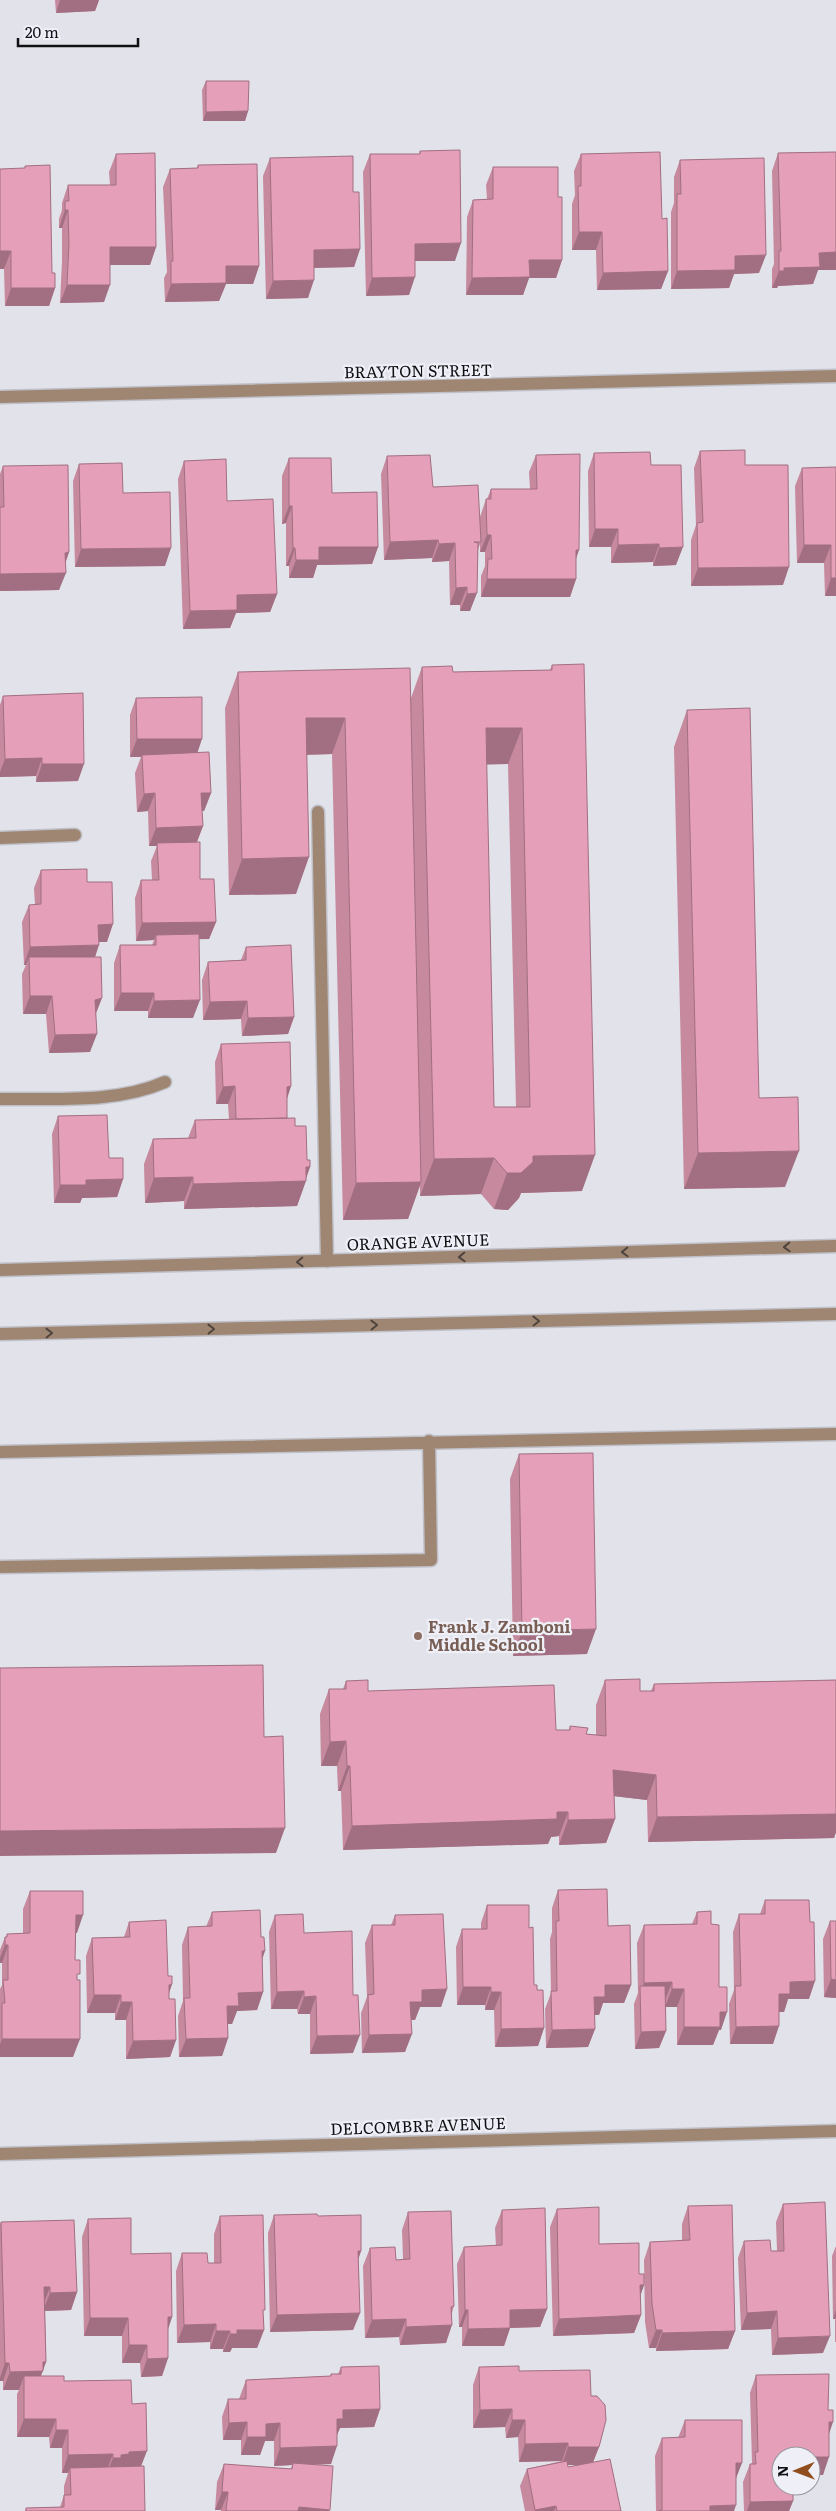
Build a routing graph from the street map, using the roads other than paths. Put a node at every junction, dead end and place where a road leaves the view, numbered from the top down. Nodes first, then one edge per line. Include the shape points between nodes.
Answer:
1 (836, 376) edge
2 (0, 397) edge
3 (318, 812) dead end
4 (75, 835) dead end
5 (0, 838) edge
6 (165, 1082) dead end
7 (0, 1099) edge
8 (836, 1246) edge
9 (326, 1261) junction
10 (0, 1270) edge
11 (836, 1314) edge
12 (0, 1334) edge
13 (836, 1434) edge
14 (429, 1442) junction
15 (0, 1452) edge
16 (0, 1567) edge
17 (836, 2131) edge
18 (0, 2154) edge

1 - 2 street, BRAYTON STREET
3 - 9 street
4 - 5 street
6 - 7 street via 142,1092 117,1096
8 -> 9 street, ORANGE AVENUE
9 -> 10 street, ORANGE AVENUE
12 -> 11 street
13 - 14 street
14 - 15 street
14 - 16 street via 431,1560
17 - 18 street, DELCOMBRE AVENUE

